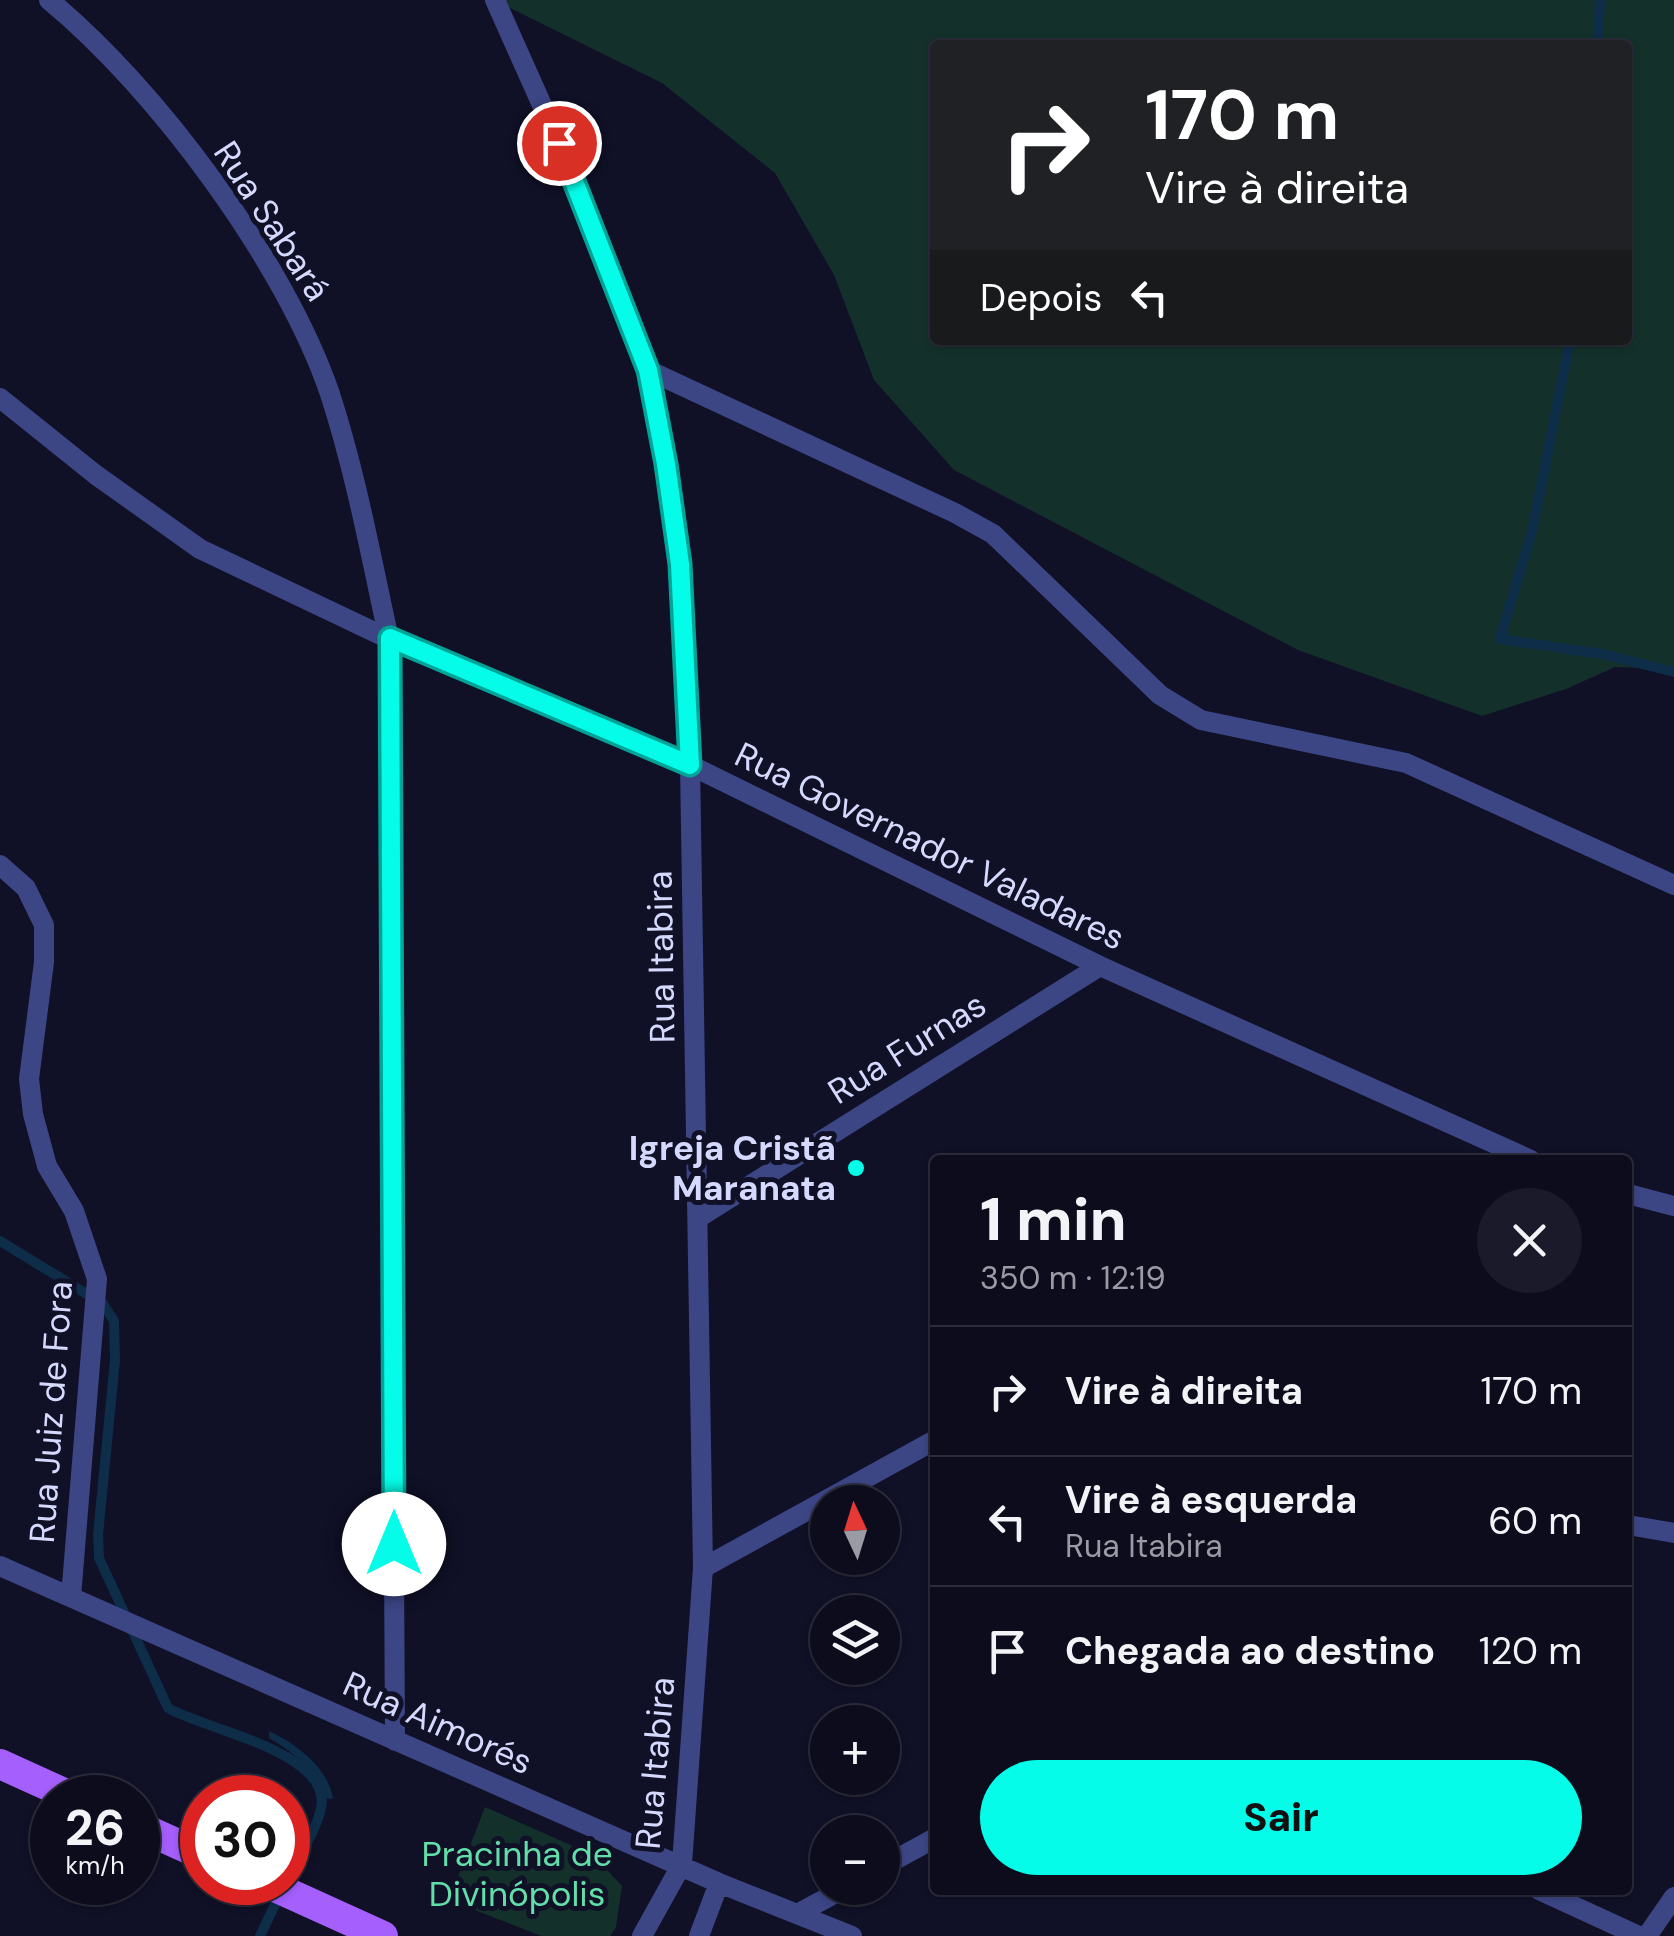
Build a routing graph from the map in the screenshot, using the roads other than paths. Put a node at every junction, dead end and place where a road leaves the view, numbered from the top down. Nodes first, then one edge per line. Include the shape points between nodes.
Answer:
1 (50, 0) edge
2 (495, 0) edge
3 (648, 370) junction
4 (0, 398) edge
5 (390, 638) junction
6 (690, 765) junction
7 (0, 865) edge
8 (1674, 884) edge
9 (1100, 966) junction
10 (1520, 1155) edge
11 (1632, 1195) edge
12 (1674, 1206) edge
13 (698, 1218) junction
14 (930, 1443) edge
15 (1632, 1526) edge
16 (1674, 1533) edge
17 (0, 1566) edge
18 (702, 1568) junction
19 (71, 1598) junction
20 (396, 1740) junction
21 (0, 1764) edge
22 (30, 1778) edge
23 (930, 1841) edge
24 (900, 1857) edge
25 (682, 1864) junction
26 (719, 1883) junction
27 (1550, 1895) edge
28 (1674, 1897) edge
29 (310, 1903) edge
30 (814, 1905) edge
31 (799, 1913) junction
32 (383, 1936) edge
33 (642, 1936) edge
34 (699, 1936) edge
35 (852, 1936) edge
36 (1639, 1936) edge
37 (1647, 1936) edge

1 - 5 street, Rua Sabará via 157,108 294,306 354,478
2 - 3 street, Rua Itabira via 575,179
3 - 6 street, Rua Itabira via 680,564
3 - 8 street via 993,534 1160,695 1201,720 1406,763
4 - 5 street, Rua Governador Valadares via 200,548
5 - 6 street, Rua Governador Valadares
5 - 20 street, Rua Sabará
6 - 9 street, Rua Governador Valadares
6 - 13 street, Rua Itabira
7 - 19 street, Rua Juiz de Fora via 26,888 44,925 29,1079 33,1114 47,1166 74,1211 97,1278
9 - 10 street, Rua Governador Valadares
9 - 13 street, Rua Furnas
11 - 12 street
13 - 18 street, Rua Itabira
14 - 18 street
15 - 16 street
17 - 19 street, Rua Aimorés
18 - 25 street, Rua Itabira
19 - 20 street, Rua Aimorés
20 - 25 street, Rua Aimorés
21 - 22 main road
23 - 24 street
25 - 26 street, Rua Aimorés
25 - 33 street, Rua Itabira
26 - 31 street, Rua Aimorés
26 - 34 street
27 - 36 street
28 - 37 street
29 - 32 main road
30 - 31 street
31 - 35 street, Rua Aimorés

